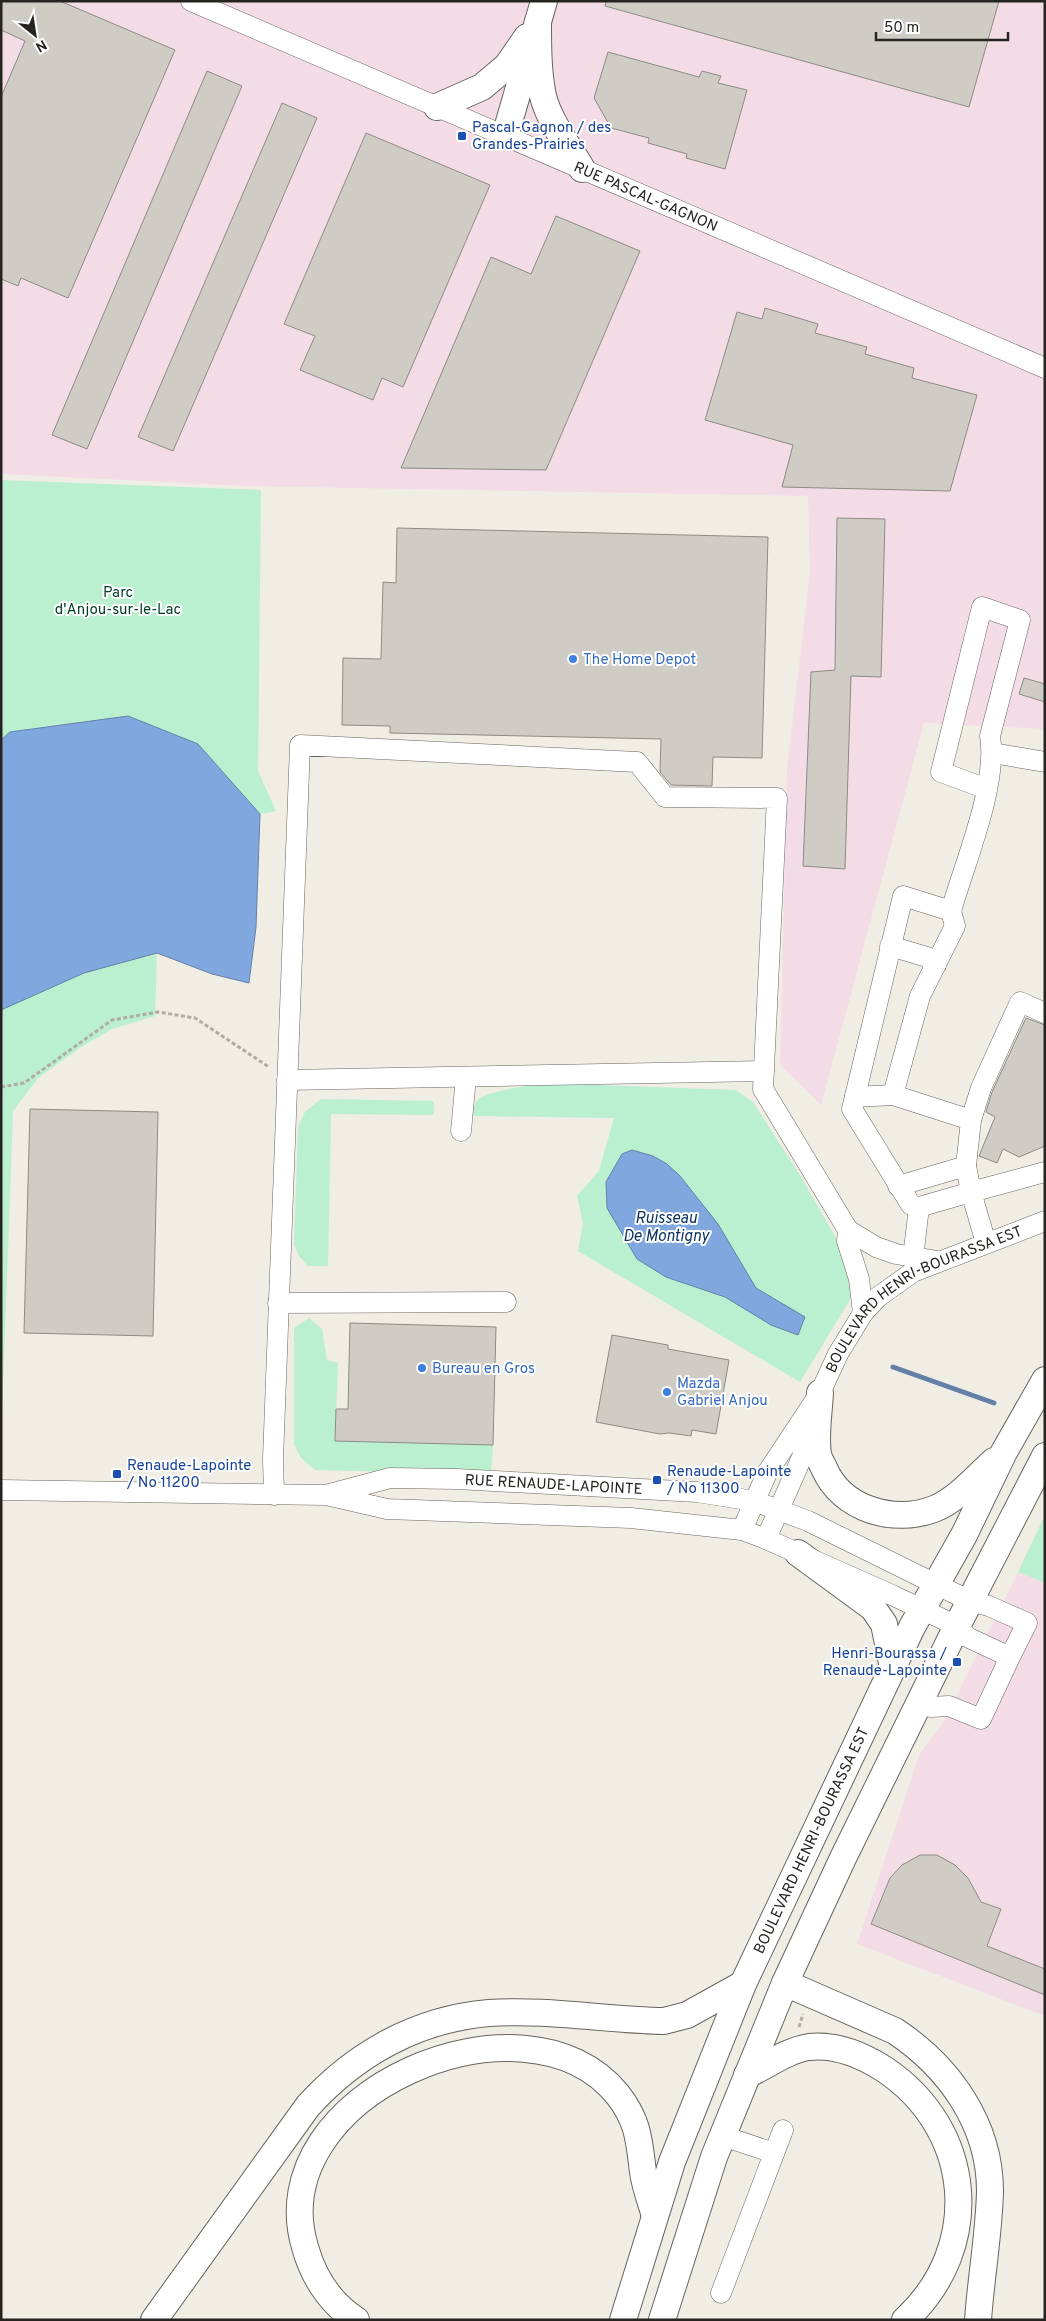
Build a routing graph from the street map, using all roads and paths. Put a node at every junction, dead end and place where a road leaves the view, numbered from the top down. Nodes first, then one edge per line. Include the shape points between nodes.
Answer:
1 (192, 1) edge
2 (541, 12) edge
3 (437, 107) junction
4 (505, 136) junction
5 (582, 169) junction
6 (1045, 368) edge
7 (993, 753) junction
8 (1045, 762) edge
9 (988, 789) junction
10 (951, 911) junction
11 (890, 946) junction
12 (936, 966) junction
13 (1043, 1009) edge
14 (764, 1071) junction
15 (466, 1077) junction
16 (287, 1080) junction
17 (1, 1087) edge
18 (893, 1095) junction
19 (855, 1097) junction
20 (971, 1120) junction
21 (461, 1131) dead end
22 (966, 1166) junction
23 (1045, 1172) edge
24 (898, 1186) junction
25 (971, 1192) junction
26 (919, 1207) junction
27 (1045, 1221) edge
28 (848, 1230) junction
29 (986, 1243) junction
30 (913, 1258) junction
31 (937, 1261) junction
32 (506, 1302) dead end
33 (278, 1303) junction
34 (863, 1313) junction
35 (1045, 1380) edge
36 (820, 1393) junction
37 (1004, 1452) junction
38 (1045, 1456) edge
39 (634, 1488) junction
40 (1, 1490) edge
41 (274, 1495) junction
42 (326, 1495) junction
43 (754, 1501) junction
44 (779, 1510) junction
45 (631, 1518) junction
46 (742, 1530) junction
47 (766, 1538) junction
48 (798, 1554) junction
49 (935, 1584) junction
50 (970, 1600) junction
51 (922, 1609) junction
52 (957, 1626) junction
53 (1010, 1657) junction
54 (893, 1668) junction
55 (919, 1704) junction
56 (785, 1983) junction
57 (743, 1984) junction
58 (804, 2008) dead end
59 (797, 2033) dead end
60 (747, 2075) junction
61 (783, 2130) dead end
62 (735, 2140) dead end
63 (774, 2153) junction
64 (655, 2216) junction
65 (722, 2293) dead end
66 (154, 2320) edge
67 (356, 2320) edge
68 (623, 2320) edge
69 (662, 2320) edge
70 (905, 2320) edge
71 (978, 2320) edge

1 - 3 street, RUE PASCAL-GAGNON
2 - 3 main road via 507,66 482,87
2 - 4 main road
2 - 5 main road via 538,60 544,98
3 - 4 street, RUE PASCAL-GAGNON
4 - 5 street, RUE PASCAL-GAGNON
5 - 6 street, RUE PASCAL-GAGNON
7 - 8 street
7 - 9 street
7 - 9 street via 990,736 1020,620 982,607 941,772
9 - 10 street
10 - 11 street via 902,896
10 - 12 street via 955,926
11 - 12 street via 927,957
11 - 19 street
12 - 18 street via 920,996
13 - 20 street via 1020,1002 981,1088
14 - 15 street
14 - 16 street via 776,798 665,797 637,762 300,746
14 - 28 street via 763,1089
15 - 16 street
15 - 21 street
16 - 17 path via 195,1018 158,1012 112,1020 24,1083
16 - 33 street
18 - 19 street
18 - 20 street
19 - 24 street via 852,1109
20 - 22 street
22 - 24 street
22 - 25 street
23 - 25 street
24 - 26 street via 910,1205
25 - 26 street
25 - 29 street
26 - 30 street
27 - 29 street, BOULEVARD HENRI-BOURASSA EST
28 - 30 street via 876,1247
28 - 34 street via 847,1241 860,1278
29 - 31 street, BOULEVARD HENRI-BOURASSA EST
30 - 31 street
31 - 34 street, BOULEVARD HENRI-BOURASSA EST via 895,1284
32 - 33 street
33 - 41 street via 272,1459
34 - 36 street, BOULEVARD HENRI-BOURASSA EST via 838,1354
35 - 37 main road, BOULEVARD HENRI-BOURASSA EST
36 - 37 main road via 818,1455 830,1482 850,1501 878,1513 910,1516 936,1508 961,1491
36 - 43 street, BOULEVARD HENRI-BOURASSA EST via 782,1448
36 - 44 street, BOULEVARD HENRI-BOURASSA EST via 802,1457
37 - 49 main road, BOULEVARD HENRI-BOURASSA EST via 964,1535
38 - 50 main road
39 - 42 street, RUE RENAUDE-LAPOINTE via 390,1478
39 - 43 street, RUE RENAUDE-LAPOINTE via 697,1492
39 - 45 street
40 - 41 street, RUE RENAUDE-LAPOINTE
41 - 42 street, RUE RENAUDE-LAPOINTE
42 - 45 street, RUE RENAUDE-LAPOINTE via 387,1509
43 - 44 street, RUE RENAUDE-LAPOINTE
43 - 46 street, BOULEVARD HENRI-BOURASSA EST
44 - 47 street, BOULEVARD HENRI-BOURASSA EST
44 - 49 street, RUE RENAUDE-LAPOINTE
45 - 46 street, RUE RENAUDE-LAPOINTE
46 - 47 street, RUE RENAUDE-LAPOINTE
47 - 48 street, RUE RENAUDE-LAPOINTE
48 - 51 street, RUE RENAUDE-LAPOINTE
48 - 54 main road via 873,1608 884,1624
49 - 50 street, RUE RENAUDE-LAPOINTE
49 - 51 main road, BOULEVARD HENRI-BOURASSA EST
50 - 52 main road
50 - 53 street, RUE RENAUDE-LAPOINTE via 1026,1623
51 - 52 street, RUE RENAUDE-LAPOINTE
51 - 54 main road, BOULEVARD HENRI-BOURASSA EST
52 - 53 street, RUE RENAUDE-LAPOINTE via 967,1636
52 - 55 main road
53 - 55 street via 981,1719 949,1706
54 - 57 main road, BOULEVARD HENRI-BOURASSA EST
55 - 56 main road
56 - 60 main road
56 - 71 main road via 895,2031 938,2066 967,2104 983,2145 990,2189
57 - 64 main road, BOULEVARD HENRI-BOURASSA EST via 672,2162
57 - 66 main road via 687,2015 664,2021 490,2013 437,2022 386,2043 352,2065 308,2106
58 - 59 path
60 - 69 main road via 701,2194
60 - 70 main road via 798,2050 835,2048 864,2058 892,2074 916,2095 934,2120 948,2147 956,2176 957,2224 951,2254 936,2284
61 - 63 street
62 - 63 street
63 - 65 street
64 - 67 main road via 635,2125 617,2094 596,2074 565,2058 513,2049 472,2051 431,2061 390,2079 356,2103 328,2133 305,2177 300,2212 306,2253 328,2293
64 - 68 main road, BOULEVARD HENRI-BOURASSA EST

